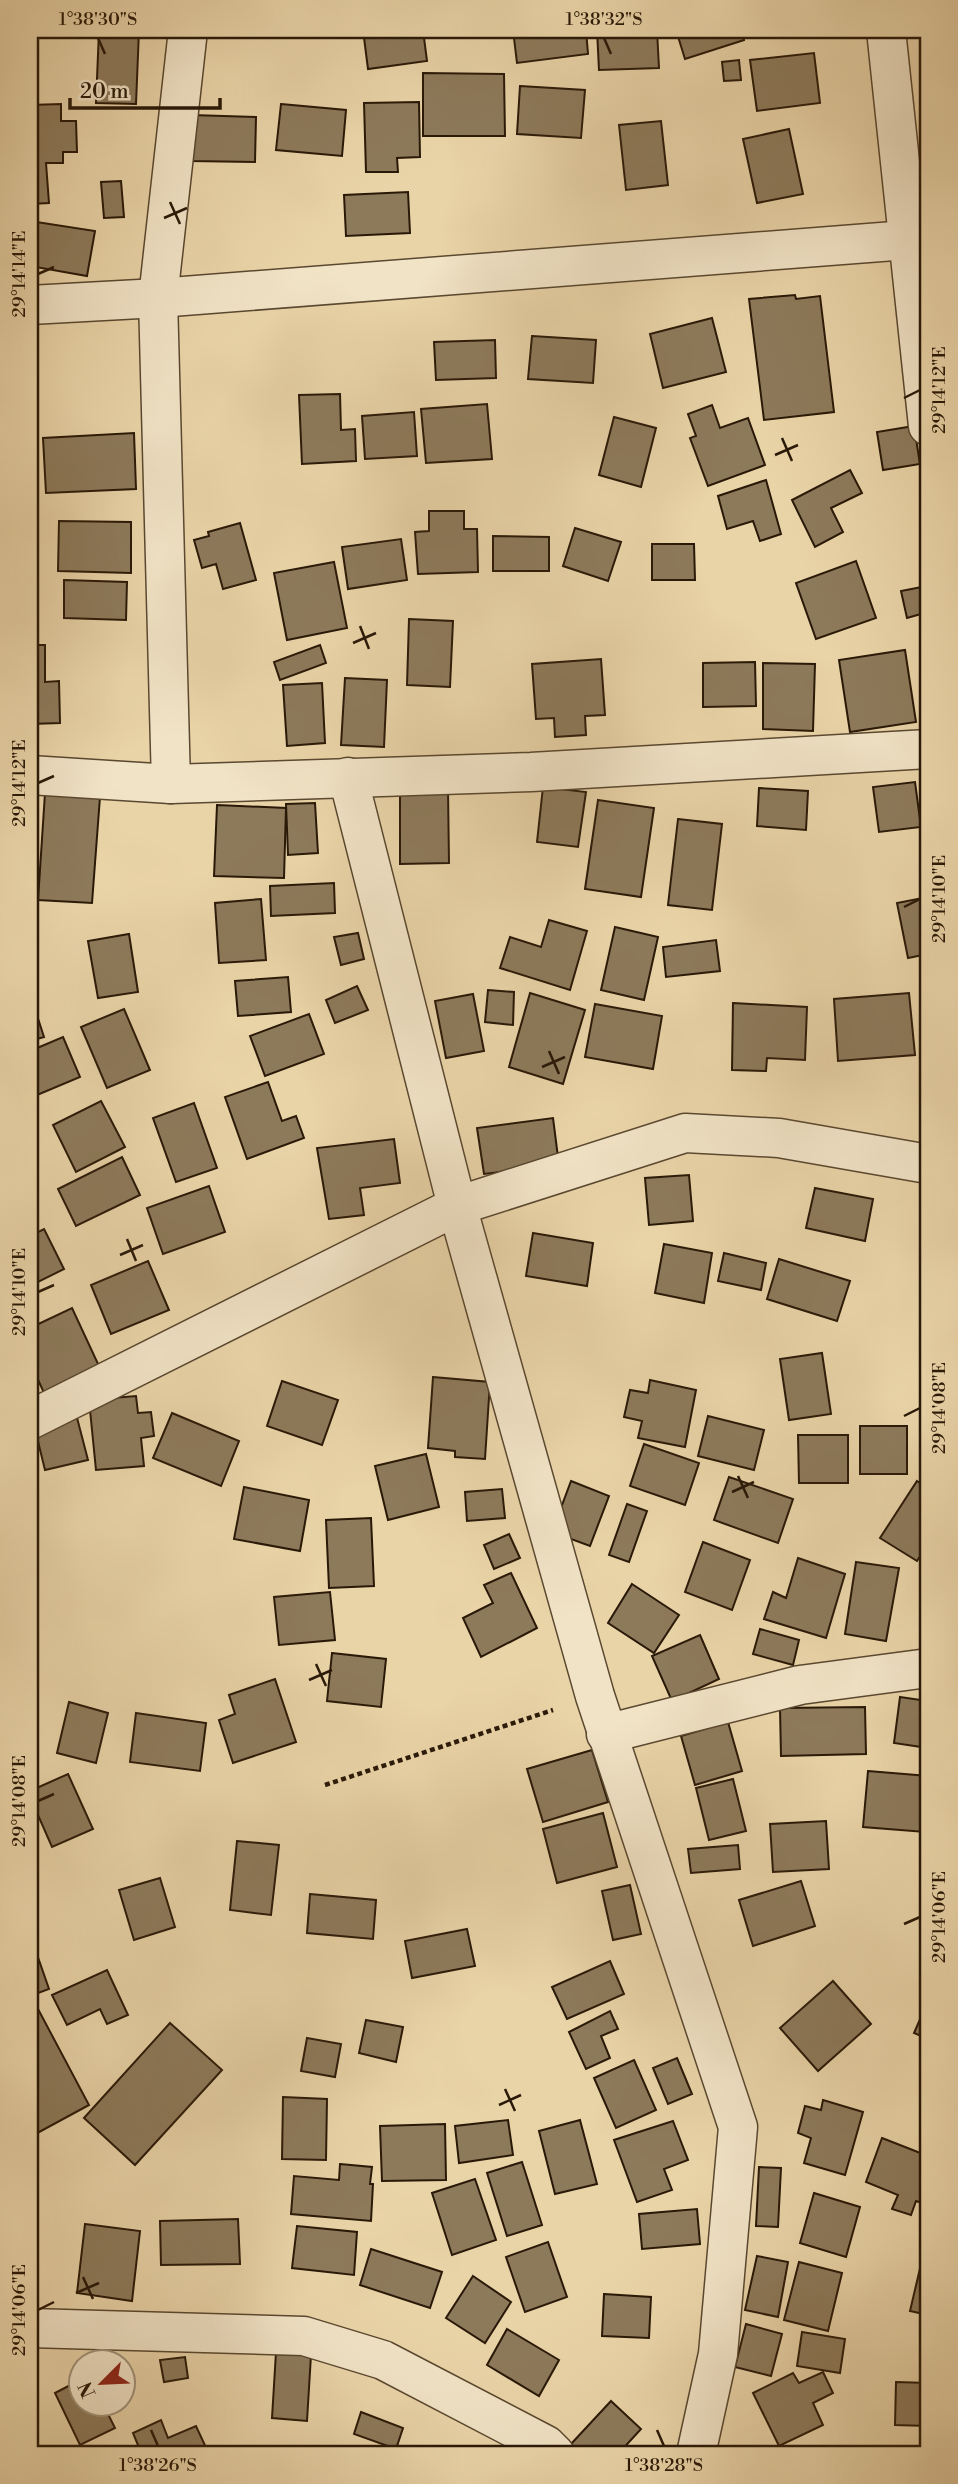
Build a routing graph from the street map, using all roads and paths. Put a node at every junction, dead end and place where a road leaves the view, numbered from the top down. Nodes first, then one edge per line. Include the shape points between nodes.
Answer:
1 (188, 30) edge
2 (886, 30) edge
3 (918, 241) edge
4 (158, 298) junction
5 (30, 305) edge
6 (928, 426) edge
7 (928, 749) edge
8 (30, 775) edge
9 (348, 778) junction
10 (171, 784) junction
11 (928, 1164) edge
12 (457, 1206) junction
13 (30, 1420) edge
14 (928, 1668) edge
15 (595, 1696) junction
16 (606, 1734) junction
17 (325, 1785) dead end
18 (30, 2328) edge
19 (555, 2454) edge
20 (696, 2454) edge

1 - 4 street
2 - 3 street
3 - 4 street
3 - 6 street
4 - 5 street
4 - 10 street
7 - 9 street
8 - 10 street
9 - 10 street
9 - 12 street
11 - 12 street via 779,1138 685,1133
12 - 13 street
12 - 15 street
14 - 16 street via 800,1685
15 - 16 street
15 - 17 path
16 - 20 street via 738,2127 718,2354
18 - 19 street via 304,2336 383,2360 546,2445

